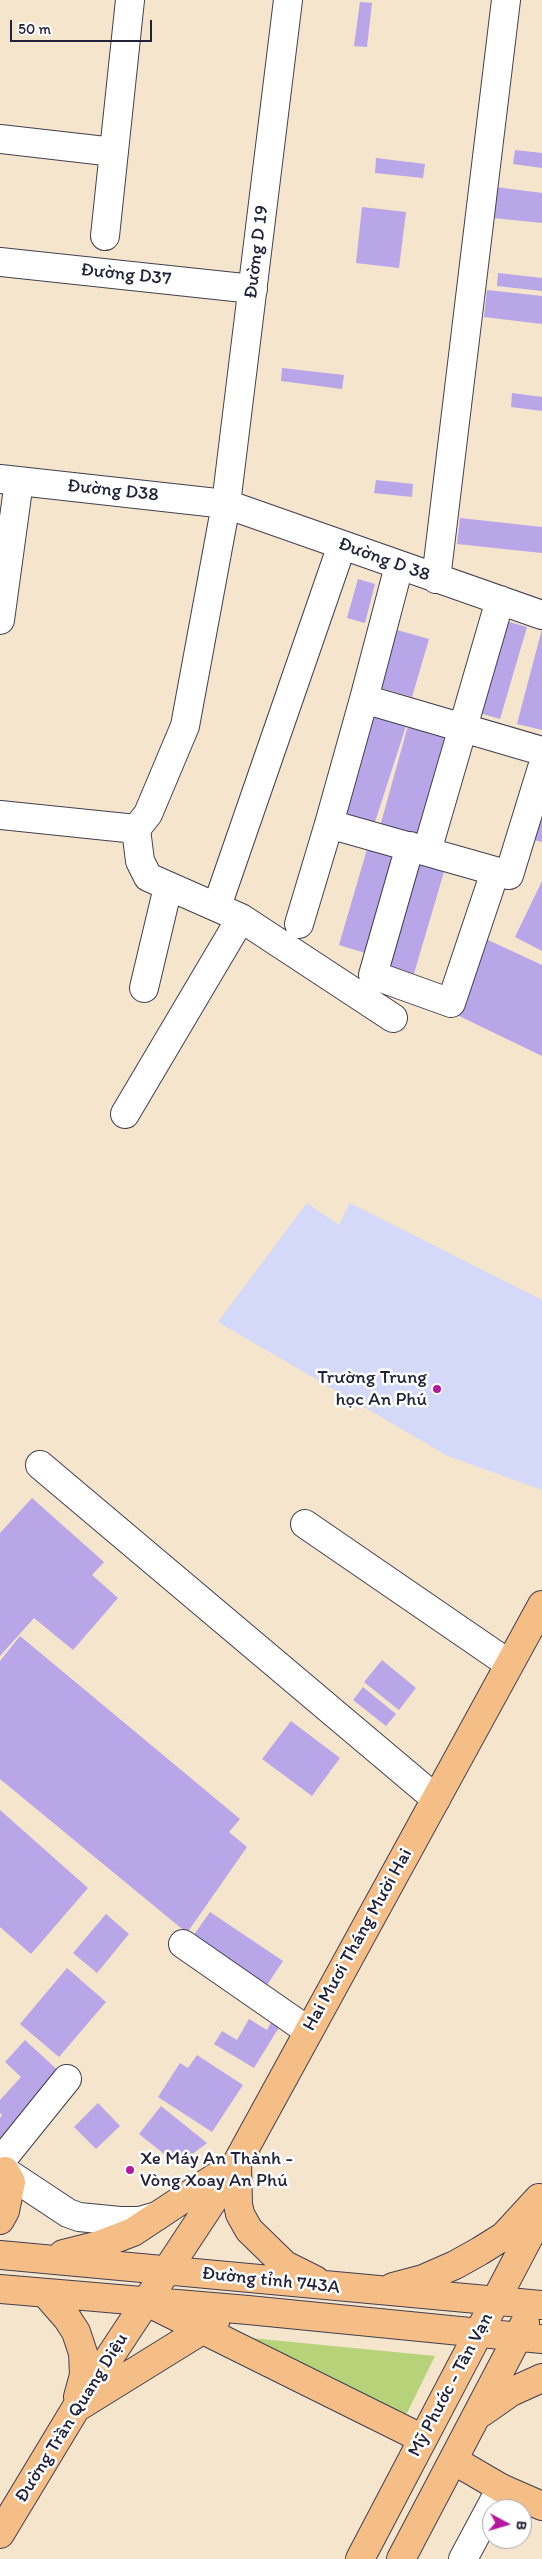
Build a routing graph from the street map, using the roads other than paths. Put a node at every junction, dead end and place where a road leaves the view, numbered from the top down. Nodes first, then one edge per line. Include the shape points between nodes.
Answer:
1 (130, 0) edge
2 (288, 0) edge
3 (506, 0) edge
4 (0, 139) edge
5 (114, 152) junction
6 (105, 236) dead end
7 (0, 262) edge
8 (253, 289) junction
9 (10, 480) edge
10 (226, 504) junction
11 (342, 545) junction
12 (399, 566) junction
13 (436, 578) junction
14 (500, 600) junction
15 (542, 615) edge
16 (0, 620) edge
17 (364, 700) junction
18 (462, 729) junction
19 (542, 751) edge
20 (542, 768) edge
21 (0, 815) edge
22 (329, 824) junction
23 (136, 829) junction
24 (418, 848) junction
25 (496, 872) junction
26 (168, 887) junction
27 (229, 912) junction
28 (300, 924) dead end
29 (144, 988) dead end
30 (393, 1018) dead end
31 (125, 1114) dead end
32 (40, 1465) dead end
33 (304, 1524) dead end
34 (542, 1605) edge
35 (509, 1664) junction
36 (436, 1799) junction
37 (183, 1944) dead end
38 (308, 2030) junction
39 (67, 2080) dead end
40 (237, 2163) junction
41 (2, 2167) edge
42 (542, 2195) edge
43 (542, 2212) edge
44 (157, 2216) junction
45 (0, 2220) edge
46 (0, 2255) edge
47 (42, 2259) junction
48 (166, 2271) junction
49 (329, 2287) junction
50 (0, 2289) edge
51 (377, 2291) junction
52 (46, 2294) junction
53 (539, 2300) edge
54 (495, 2301) junction
55 (146, 2302) junction
56 (248, 2310) junction
57 (202, 2329) junction
58 (478, 2333) junction
59 (530, 2338) edge
60 (542, 2378) edge
61 (76, 2408) junction
62 (476, 2417) junction
63 (423, 2439) junction
64 (453, 2460) junction
65 (501, 2488) junction
66 (542, 2506) edge
67 (0, 2534) edge
68 (360, 2559) edge
69 (401, 2559) edge
70 (463, 2559) edge

1 - 5 street
2 - 8 street, Đường D 19
3 - 13 street
4 - 5 street
5 - 6 street
7 - 8 street, Đường D37
8 - 10 street, Đường D 19
9 - 10 street, Đường D38
9 - 16 street
10 - 11 street, Đường D 38
10 - 23 street, Đường D 19 via 185,726 148,814
11 - 12 street, Đường D 38
11 - 27 street
12 - 13 street, Đường D 38
12 - 17 street
13 - 14 street, Đường D 38
14 - 15 street, Đường D 38
14 - 18 street
17 - 18 street
17 - 22 street
18 - 19 street
18 - 24 street
20 - 25 street via 509,876
21 - 23 street
22 - 24 street
22 - 28 street
23 - 26 street via 140,861 148,877
24 - 25 street
24 - 25 street via 373,975 451,1003
26 - 27 street
26 - 29 street
27 - 30 street
27 - 31 street
32 - 36 street
33 - 35 street
34 - 35 main road, Hai Mươi Tháng Mười Hai
35 - 36 main road, Hai Mươi Tháng Mười Hai
36 - 38 main road, Hai Mươi Tháng Mười Hai
37 - 38 street
38 - 40 main road, Hai Mươi Tháng Mười Hai
39 - 41 street
40 - 44 main road
40 - 48 main road, Hai Mươi Tháng Mười Hai
40 - 49 main road via 238,2204 249,2230 285,2265
41 - 44 street via 68,2213 79,2217 140,2221
41 - 45 main road via 11,2182
42 - 51 main road via 504,2236 472,2256 423,2279
43 - 54 main road, Mỹ Phước - Tân Vạn
44 - 47 main road via 133,2232 99,2245
46 - 47 main road, Đường tỉnh 743A
47 - 48 main road, Đường tỉnh 743A
48 - 49 main road, Đường tỉnh 743A
48 - 55 main road, Đường Trần Quang Diệu
49 - 51 main road, Đường tỉnh 743A
50 - 52 main road, Đường tỉnh 743A
51 - 54 main road, Đường tỉnh 743A
52 - 55 main road, Đường tỉnh 743A
52 - 61 main road via 76,2332 83,2354 84,2375
53 - 54 main road, Đường tỉnh 743A
53 - 59 main road, Mỹ Phước - Tân Vạn
54 - 58 main road, Mỹ Phước - Tân Vạn
55 - 56 main road, Đường tỉnh 743A
55 - 57 main road
55 - 61 main road, Đường Trần Quang Diệu
56 - 57 main road
56 - 58 main road, Đường tỉnh 743A
57 - 61 main road
57 - 63 main road
58 - 59 main road, Đường tỉnh 743A
58 - 63 main road, Mỹ Phước - Tân Vạn
59 - 62 main road, Mỹ Phước - Tân Vạn
60 - 62 main road via 511,2392
61 - 67 main road, Đường Trần Quang Diệu
62 - 64 main road, Mỹ Phước - Tân Vạn
63 - 68 main road, Mỹ Phước - Tân Vạn
64 - 65 main road
64 - 69 main road, Mỹ Phước - Tân Vạn
65 - 66 main road
65 - 70 street

